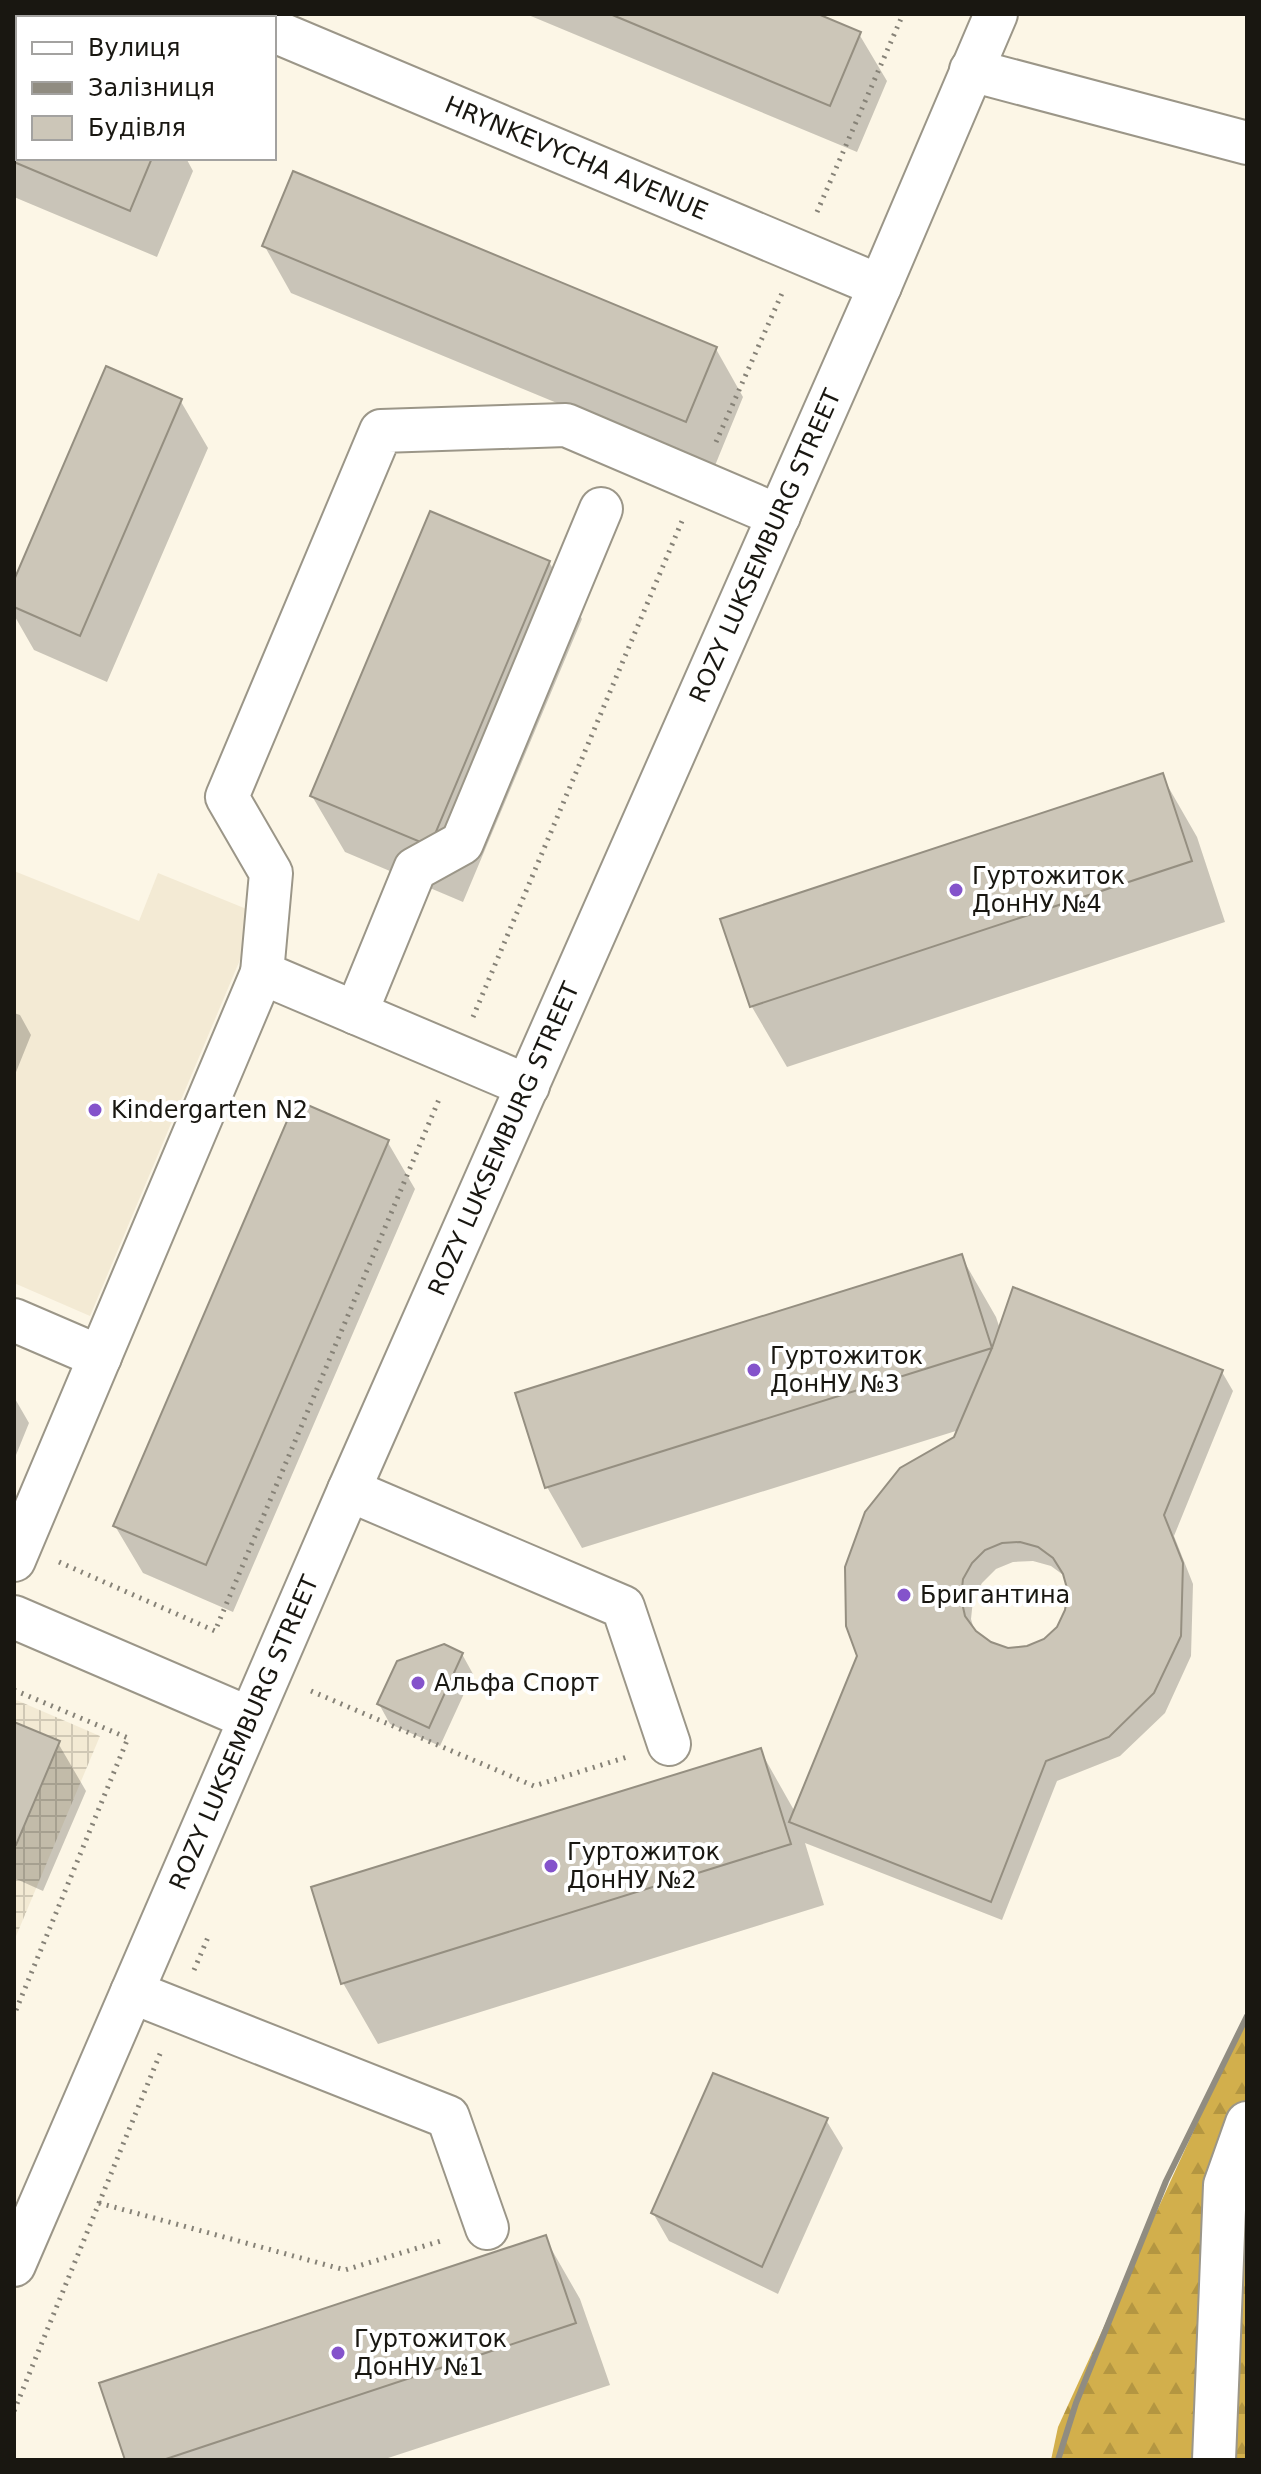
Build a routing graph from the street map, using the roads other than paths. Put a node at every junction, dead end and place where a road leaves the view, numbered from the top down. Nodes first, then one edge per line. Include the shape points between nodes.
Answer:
1 (996, 14) edge
2 (276, 32) edge
3 (971, 70) junction
4 (1247, 143) edge
5 (880, 286) junction
6 (601, 509) dead end
7 (779, 516) junction
8 (262, 973) junction
9 (356, 1013) junction
10 (528, 1086) junction
11 (14, 1320) edge
12 (100, 1357) junction
13 (349, 1490) junction
14 (17, 1553) edge
15 (14, 1617) edge
16 (249, 1718) junction
17 (669, 1744) road end
18 (132, 1992) junction
19 (1247, 2123) edge
20 (487, 2228) road end
21 (14, 2265) edge
22 (1214, 2460) edge

1 - 3 street, ROZY LUKSEMBURG STREET
2 - 5 street, HRYNKEVYCHA AVENUE
3 - 4 street
3 - 5 street, ROZY LUKSEMBURG STREET
5 - 7 street, ROZY LUKSEMBURG STREET
6 - 9 street via 462,843 415,869
7 - 8 street via 566,425 381,431 227,797 271,873
7 - 10 street, ROZY LUKSEMBURG STREET
8 - 9 street
8 - 12 street
9 - 10 street
10 - 13 street, ROZY LUKSEMBURG STREET
11 - 12 street
12 - 14 street
13 - 16 street, ROZY LUKSEMBURG STREET
13 - 17 street via 623,1607
15 - 16 street
16 - 18 street, ROZY LUKSEMBURG STREET
18 - 20 street via 448,2117
18 - 21 street, ROZY LUKSEMBURG STREET
19 - 22 street via 1225,2185

